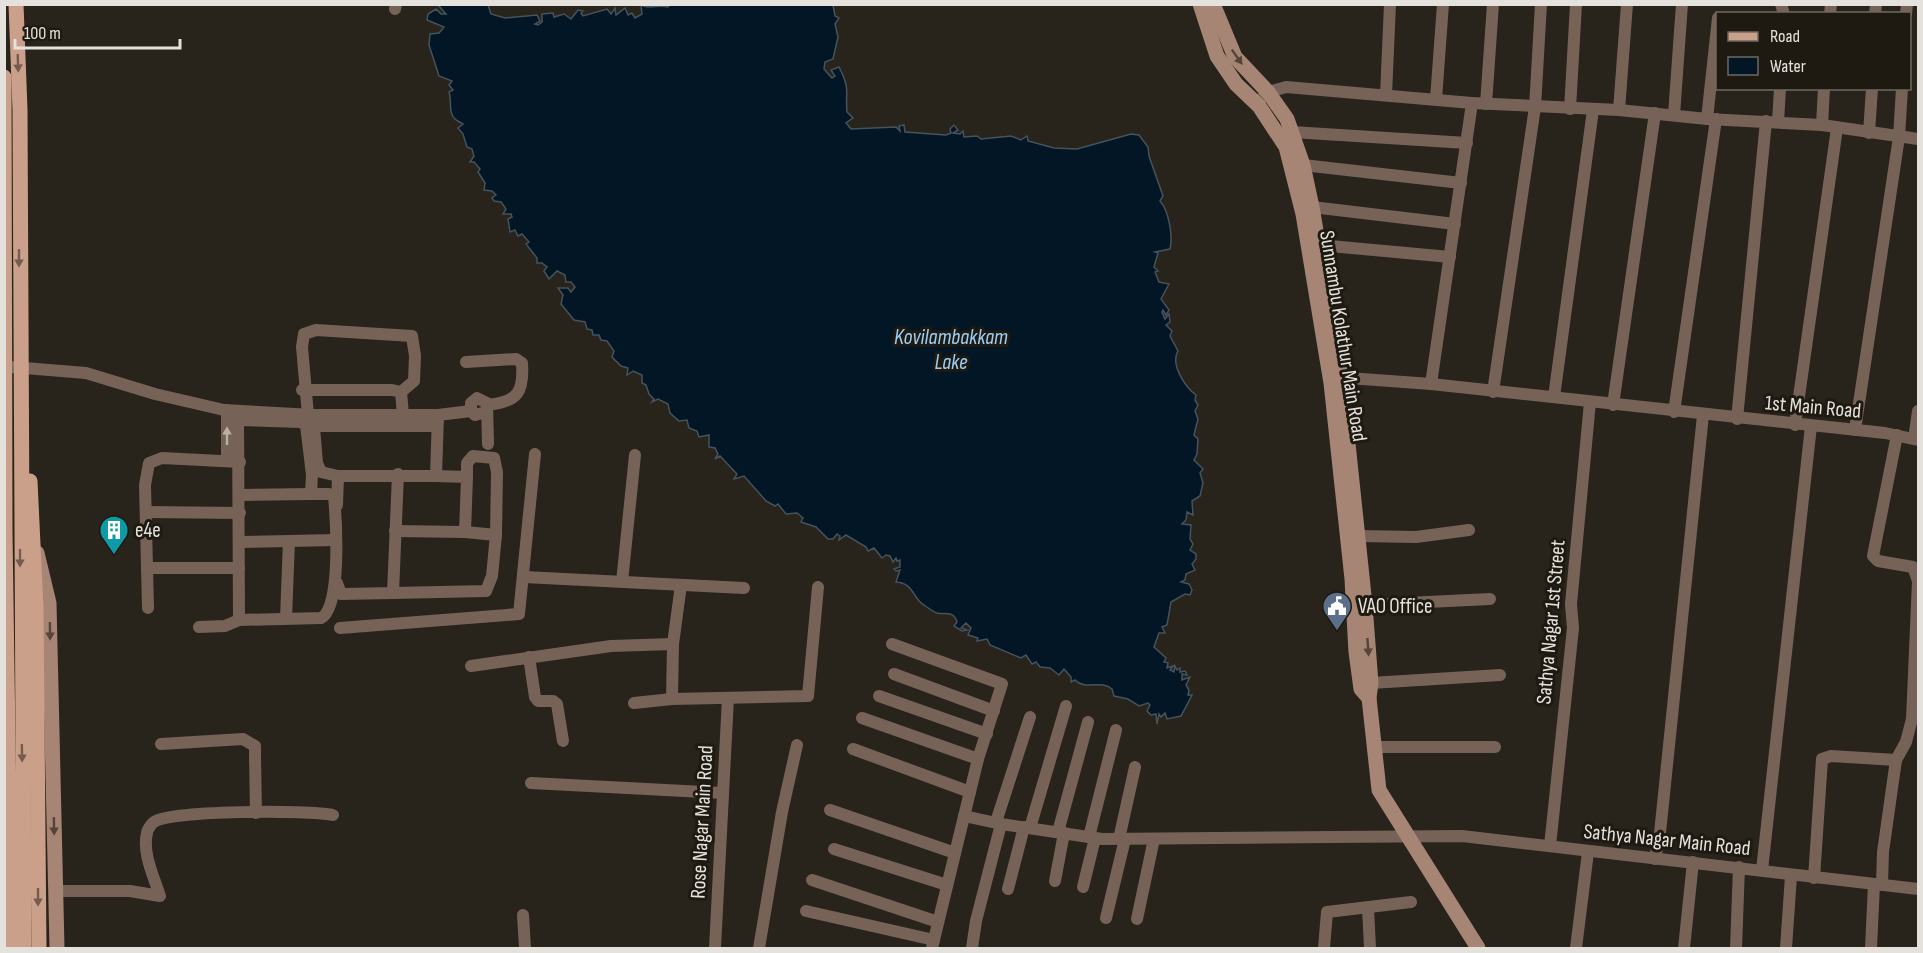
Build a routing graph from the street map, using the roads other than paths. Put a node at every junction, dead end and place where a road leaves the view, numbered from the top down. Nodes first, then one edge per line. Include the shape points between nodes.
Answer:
1 (16, 4) edge
2 (1200, 4) edge
3 (1212, 4) edge
4 (1390, 4) edge
5 (1443, 4) edge
6 (1493, 4) edge
7 (1541, 4) edge
8 (1576, 4) edge
9 (1627, 4) edge
10 (1682, 4) edge
11 (1716, 45) edge
12 (4, 77) edge
13 (1780, 90) edge
14 (1824, 90) edge
15 (1872, 90) edge
16 (1902, 90) edge
17 (1268, 92) junction
18 (1386, 95) junction
19 (1436, 99) junction
20 (1472, 103) junction
21 (1257, 104) junction
22 (1486, 104) junction
23 (1535, 107) junction
24 (1570, 109) junction
25 (1593, 110) junction
26 (1620, 110) junction
27 (1655, 112) junction
28 (1674, 114) junction
29 (1711, 119) junction
30 (1772, 121) junction
31 (1822, 125) junction
32 (1837, 128) junction
33 (1292, 132) junction
34 (1869, 133) junction
35 (1899, 137) junction
36 (1918, 139) edge
37 (1467, 143) junction
38 (1303, 165) junction
39 (1461, 183) junction
40 (1312, 207) junction
41 (1455, 224) junction
42 (5, 241) edge
43 (1319, 245) junction
44 (1450, 257) junction
45 (466, 362) dead end
46 (12, 367) edge
47 (1336, 377) junction
48 (5, 382) edge
49 (1431, 384) junction
50 (304, 390) junction
51 (401, 392) junction
52 (1493, 392) junction
53 (1554, 397) junction
54 (20, 398) junction
55 (1590, 402) junction
56 (1613, 405) junction
57 (486, 408) junction
58 (1918, 411) edge
59 (1674, 412) junction
60 (235, 413) junction
61 (403, 415) junction
62 (1704, 415) junction
63 (312, 419) junction
64 (1737, 419) junction
65 (438, 420) junction
66 (1795, 425) junction
67 (1811, 426) junction
68 (1855, 430) junction
69 (1897, 435) junction
70 (1916, 439) edge
71 (488, 444) dead end
72 (535, 454) dead end
73 (635, 455) dead end
74 (227, 461) junction
75 (240, 462) junction
76 (398, 474) junction
77 (338, 476) junction
78 (436, 476) junction
79 (467, 477) junction
80 (1348, 479) junction
81 (310, 494) junction
82 (240, 495) junction
83 (146, 512) junction
84 (240, 513) junction
85 (1470, 530) dead end
86 (395, 531) junction
87 (465, 532) junction
88 (32, 533) junction
89 (496, 535) junction
90 (1359, 536) junction
91 (335, 540) junction
92 (289, 541) junction
93 (239, 543) junction
94 (147, 568) junction
95 (239, 568) junction
96 (524, 577) junction
97 (622, 582) junction
98 (681, 585) junction
99 (818, 587) dead end
100 (744, 588) dead end
101 (393, 593) junction
102 (1490, 599) dead end
103 (1365, 605) junction
104 (148, 608) dead end
105 (286, 618) junction
106 (240, 620) junction
107 (200, 627) dead end
108 (340, 628) dead end
109 (673, 644) junction
110 (892, 644) dead end
111 (529, 657) junction
112 (471, 666) dead end
113 (894, 674) dead end
114 (1500, 675) dead end
115 (1370, 691) junction
116 (879, 696) dead end
117 (728, 698) junction
118 (672, 699) junction
119 (634, 703) dead end
120 (1066, 706) dead end
121 (994, 711) junction
122 (1030, 717) dead end
123 (862, 718) dead end
124 (1088, 722) dead end
125 (1116, 730) dead end
126 (987, 734) junction
127 (563, 741) dead end
128 (161, 744) dead end
129 (797, 746) dead end
130 (1374, 747) junction
131 (1495, 747) dead end
132 (854, 749) dead end
133 (978, 759) junction
134 (1896, 760) junction
135 (1135, 766) dead end
136 (531, 783) dead end
137 (970, 792) junction
138 (723, 793) junction
139 (830, 810) dead end
140 (256, 813) junction
141 (333, 815) dead end
142 (964, 816) junction
143 (998, 823) junction
144 (1027, 828) junction
145 (1061, 833) junction
146 (1092, 838) junction
147 (1122, 839) junction
148 (1154, 839) junction
149 (1410, 839) junction
150 (1550, 846) junction
151 (834, 849) dead end
152 (1588, 852) junction
153 (955, 853) junction
154 (1655, 860) junction
155 (1693, 862) junction
156 (1739, 867) junction
157 (1762, 870) junction
158 (1791, 876) junction
159 (1815, 878) junction
160 (812, 880) dead end
161 (1054, 881) dead end
162 (947, 885) junction
163 (1878, 885) junction
164 (1083, 887) dead end
165 (1918, 889) edge
166 (1008, 890) dead end
167 (55, 891) junction
168 (1411, 902) dead end
169 (1368, 908) junction
170 (806, 911) dead end
171 (523, 915) dead end
172 (1106, 918) dead end
173 (1137, 919) dead end
174 (938, 921) junction
175 (933, 944) edge
176 (11, 948) edge
177 (24, 948) edge
178 (39, 948) edge
179 (57, 948) edge
180 (525, 948) edge
181 (715, 948) edge
182 (759, 948) edge
183 (972, 948) edge
184 (1324, 948) edge
185 (1370, 948) edge
186 (1478, 948) edge
187 (1576, 948) edge
188 (1684, 948) edge
189 (1736, 948) edge
190 (1786, 948) edge
191 (1871, 948) edge

1 -> 46 main road via 20,110
2 - 21 street, Sunnambu Kolathur Main Road via 1217,56 1236,84
3 -> 17 street, Sunnambu Kolathur Main Road via 1235,57
4 - 18 street
5 - 19 street
6 - 22 street
7 - 23 street
8 - 24 street
9 - 26 street
10 - 28 street
11 - 29 street
12 - 42 main road
13 - 30 street
14 - 31 street
15 - 34 street
16 - 35 street
17 - 18 street via 1286,87
17 - 21 street
17 - 33 street, Sunnambu Kolathur Main Road
18 - 19 street
19 - 20 street
20 - 22 street
20 - 37 street
21 - 47 street, Sunnambu Kolathur Main Road via 1286,147
22 - 23 street
23 - 24 street
23 - 52 street
24 - 25 street
25 - 26 street
25 - 53 street
26 - 27 street
27 - 28 street
27 - 56 street
28 - 29 street
29 - 30 street
29 - 59 street
30 - 31 street
30 - 64 street
31 - 32 street
32 - 34 street
32 - 66 street
33 - 37 street
33 - 38 street, Sunnambu Kolathur Main Road
34 - 35 street
35 - 36 street
35 - 68 street
37 - 39 street
38 - 39 street
38 - 40 street, Sunnambu Kolathur Main Road
39 - 41 street
40 - 41 street
40 - 43 street, Sunnambu Kolathur Main Road
41 - 44 street
42 - 46 main road
43 - 44 street
43 - 47 street, Sunnambu Kolathur Main Road
44 - 49 street
45 - 57 street via 516,359 522,363 523,386 517,394
46 - 48 main road
46 - 54 main road
46 - 60 street via 86,373
47 - 49 street, 1st Main Road
47 - 80 street, Sunnambu Kolathur Main Road
48 - 176 main road
49 - 52 street, 1st Main Road
50 - 51 street
50 - 51 street via 304,334 316,330 412,336 414,381
50 - 63 street
51 - 61 street
52 - 53 street, 1st Main Road
53 - 55 street, 1st Main Road
54 - 88 main road
54 -> 177 main road
55 - 56 street, 1st Main Road
55 - 150 street, Sathya Nagar 1st Street via 1571,604 1573,628
56 - 59 street, 1st Main Road
57 - 65 street via 483,399 474,399 471,411
57 - 71 street
58 - 70 street
59 - 62 street, 1st Main Road
60 - 63 street
74 -> 60 street
60 - 75 street
60 - 81 street via 306,425 312,475
61 - 63 street
61 - 65 street
62 - 64 street, 1st Main Road
62 - 154 street
63 - 65 street
63 - 77 street via 321,472
64 - 66 street, 1st Main Road
65 - 78 street
66 - 67 street, 1st Main Road
67 - 68 street, 1st Main Road
67 - 157 street
68 - 69 street, 1st Main Road
69 - 70 street, 1st Main Road
69 - 134 street via 1873,556 1878,561 1913,567 1918,580 1912,719
72 - 96 street
73 - 97 street
74 - 75 street
74 - 83 street via 162,458 149,463
75 - 82 street
76 - 77 street
76 - 78 street
76 - 86 street
77 - 101 street via 339,593
78 - 79 street
79 - 87 street
79 - 89 street via 467,464 473,456 494,458
80 - 90 street, Sunnambu Kolathur Main Road
80 - 115 street, Sunnambu Kolathur Main Road via 1356,652 1361,689
81 - 82 street
81 - 91 street via 334,496
82 - 84 street
83 - 84 street
83 - 94 street
84 - 93 street
85 - 90 street via 1416,537
86 - 87 street
86 - 101 street
87 - 89 street
88 -> 167 street via 50,603
88 -> 178 main road
89 - 101 street via 492,576 486,591
90 - 103 street, Sunnambu Kolathur Main Road
91 - 92 street
91 - 105 street via 335,589 329,612 321,618
92 - 93 street
92 - 105 street
93 - 95 street
94 - 95 street
94 - 104 street
95 - 106 street
96 - 97 street
96 - 108 street via 519,614
97 - 98 street
98 - 100 street
98 - 109 street
99 - 117 street via 808,696
102 - 103 street
103 -> 115 street, Sunnambu Kolathur Main Road
105 - 106 street
106 - 107 street via 225,626
109 - 111 street via 611,646
109 - 118 street
110 - 121 street via 1002,684
111 - 112 street
111 - 127 street via 535,697 557,704
113 - 121 street
114 - 115 street
115 - 130 street, Sunnambu Kolathur Main Road
116 - 126 street
117 - 118 street
117 - 138 street, Rose Nagar Main Road
118 - 119 street
120 - 144 street
121 - 126 street
122 - 143 street
123 - 133 street
124 - 145 street
125 - 146 street
126 - 133 street
128 - 140 street via 243,739 250,742 255,746
129 - 182 street
130 - 131 street
130 - 149 street, Sunnambu Kolathur Main Road via 1379,790
132 - 137 street
133 - 137 street
134 - 159 street via 1831,756 1822,759
134 - 163 street
135 - 147 street
136 - 138 street
137 - 142 street
138 - 181 street, Rose Nagar Main Road
139 - 153 street
140 - 141 street
140 - 167 street via 177,815 154,821 147,832 147,852 160,896 129,891
142 - 143 street, Sathya Nagar Main Road
142 - 153 street
143 - 144 street, Sathya Nagar Main Road
143 - 183 street
144 - 145 street, Sathya Nagar Main Road
144 - 166 street
145 - 146 street, Sathya Nagar Main Road
145 - 161 street
146 - 147 street, Sathya Nagar Main Road
146 - 164 street
147 - 148 street, Sathya Nagar Main Road
147 - 172 street
148 - 149 street, Sathya Nagar Main Road
148 - 173 street
149 - 150 street, Sathya Nagar Main Road via 1462,836
149 - 186 street, Sunnambu Kolathur Main Road
150 - 152 street, Sathya Nagar Main Road
151 - 162 street
152 - 154 street, Sathya Nagar Main Road
152 - 187 street
153 - 162 street
154 - 155 street, Sathya Nagar Main Road
155 - 156 street, Sathya Nagar Main Road
155 - 188 street
156 - 157 street, Sathya Nagar Main Road
156 - 189 street
157 - 158 street, Sathya Nagar Main Road
158 - 159 street, Sathya Nagar Main Road
158 - 190 street
159 - 163 street, Sathya Nagar Main Road
160 - 174 street
162 - 174 street
163 - 165 street, Sathya Nagar Main Road
163 - 191 street
167 - 179 street
168 - 169 street
169 - 184 street via 1327,912
169 - 185 street
170 - 175 street
171 - 180 street
174 - 175 street

